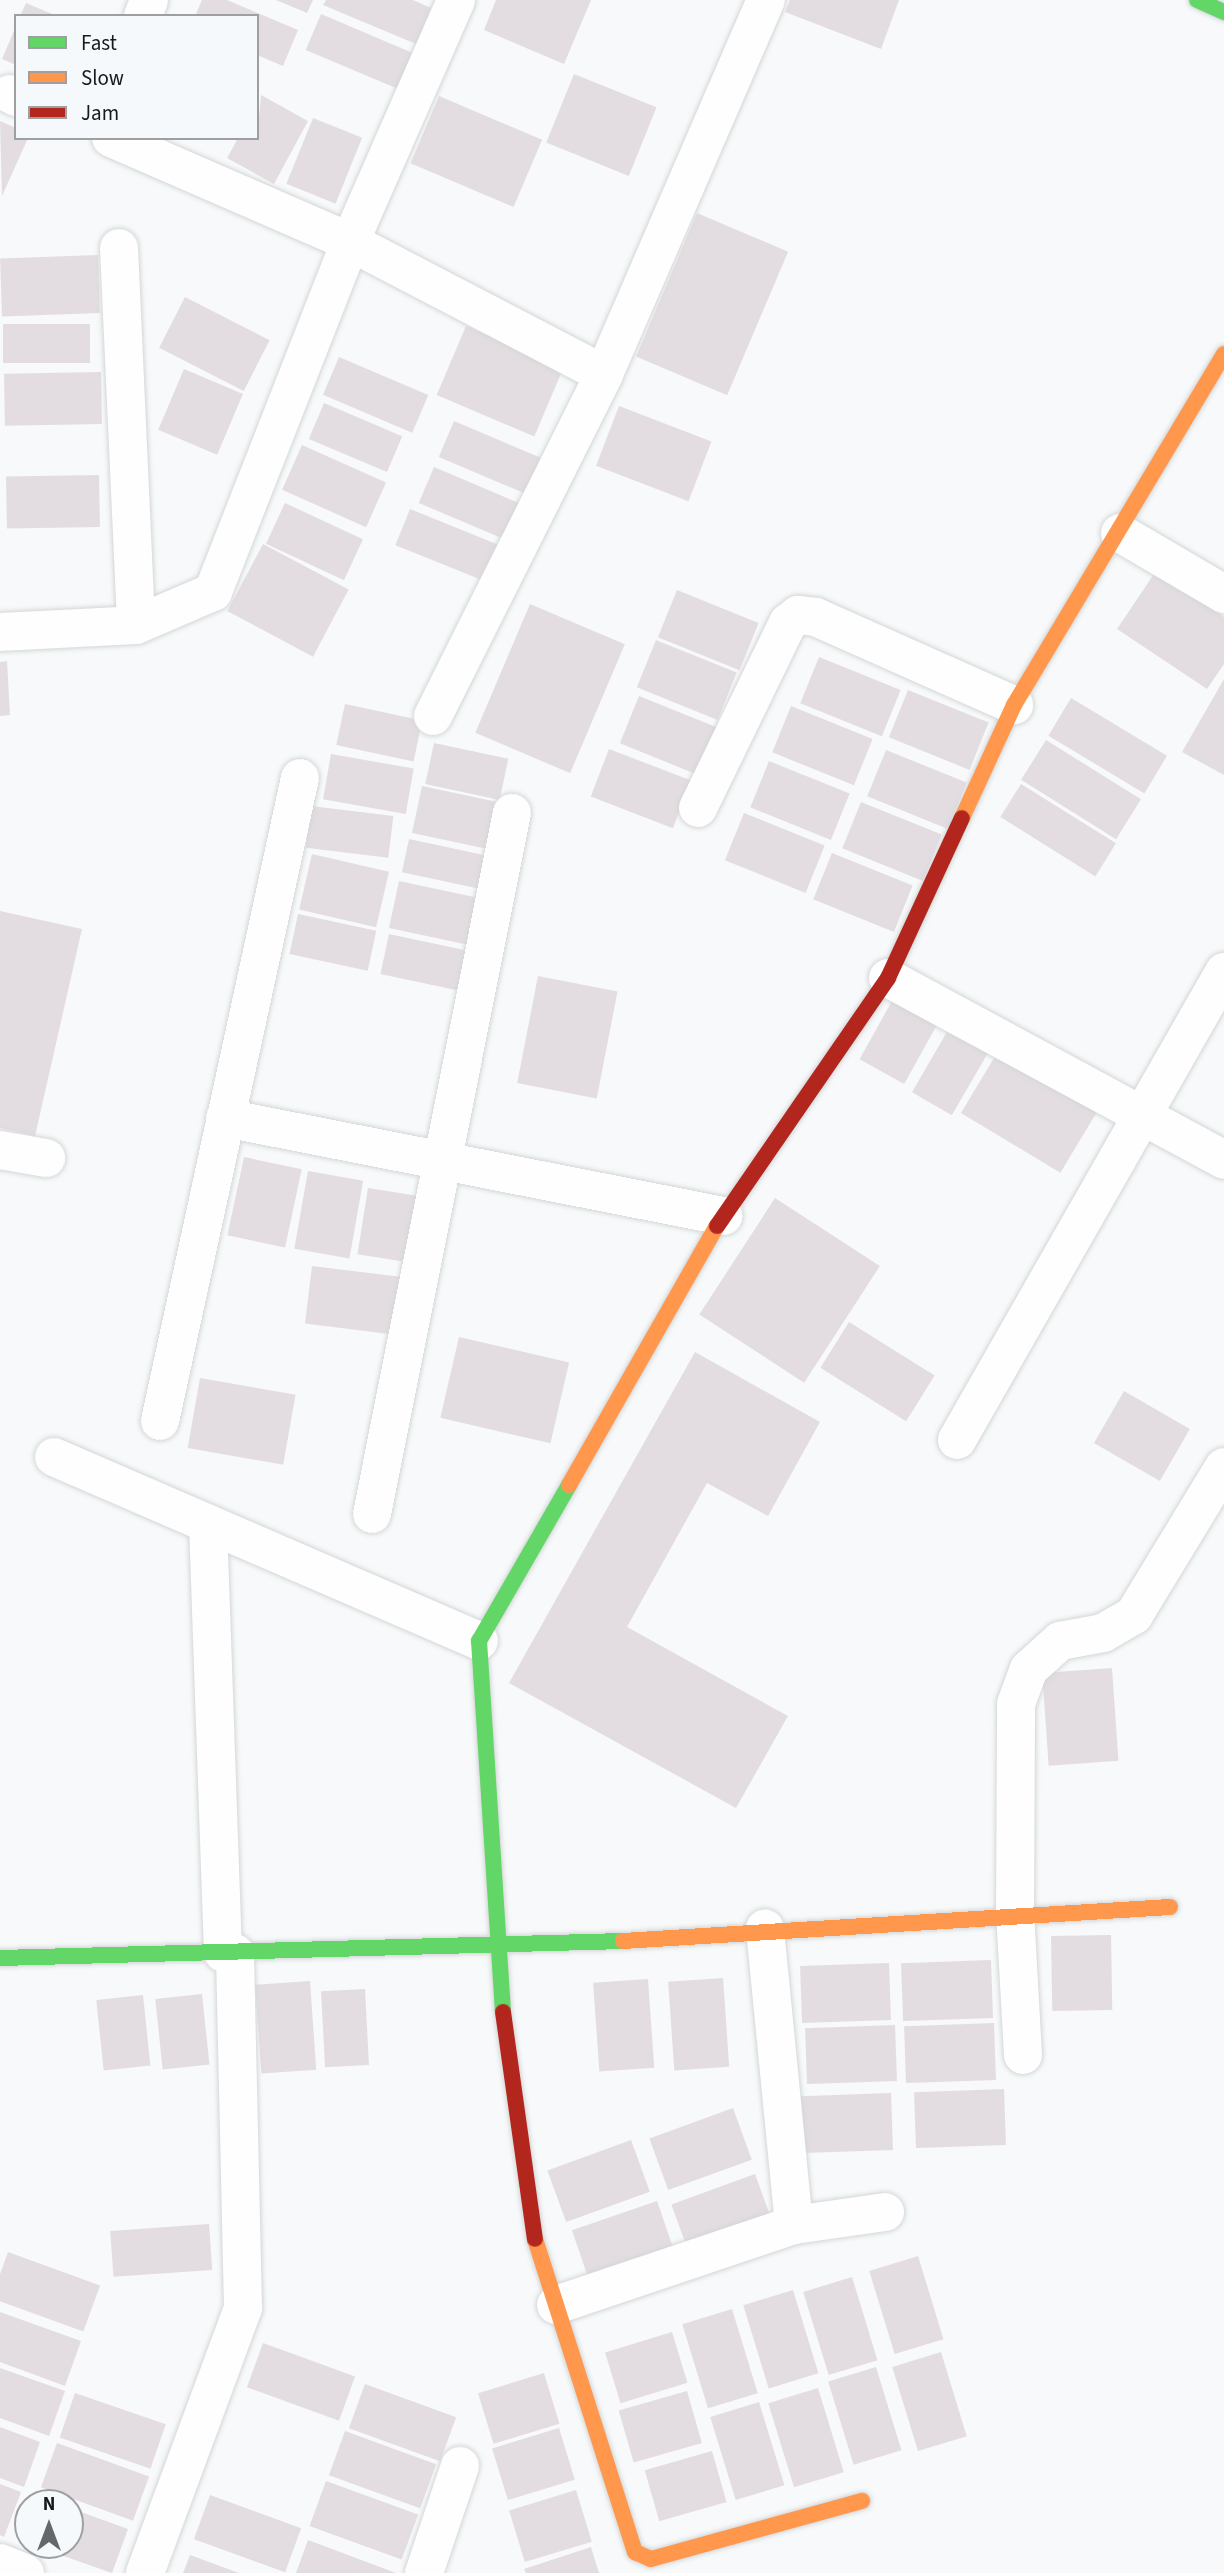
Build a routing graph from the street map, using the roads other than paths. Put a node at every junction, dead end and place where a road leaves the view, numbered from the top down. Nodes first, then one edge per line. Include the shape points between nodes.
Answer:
1 (457, 0) edge
2 (766, 0) edge
3 (1197, 0) edge
4 (1224, 12) edge
5 (116, 140) edge
6 (350, 242) junction
7 (119, 248) dead end
8 (1224, 354) edge
9 (604, 374) junction
10 (1120, 533) junction
11 (1224, 594) edge
12 (136, 625) junction
13 (0, 632) edge
14 (1014, 705) junction
15 (433, 716) dead end
16 (300, 778) dead end
17 (698, 808) dead end
18 (512, 813) dead end
19 (1224, 972) edge
20 (888, 978) junction
21 (1144, 1112) junction
22 (225, 1118) junction
23 (0, 1150) edge
24 (46, 1158) dead end
25 (1224, 1160) edge
26 (442, 1161) junction
27 (723, 1216) junction
28 (160, 1421) dead end
29 (957, 1440) dead end
30 (54, 1457) dead end
31 (1224, 1467) edge
32 (372, 1514) dead end
33 (208, 1524) junction
34 (479, 1642) junction
35 (1170, 1907) dead end
36 (1015, 1912) junction
37 (765, 1928) junction
38 (495, 1949) junction
39 (229, 1953) junction
40 (0, 1958) edge
41 (1023, 2055) dead end
42 (885, 2212) dead end
43 (794, 2225) junction
44 (556, 2305) junction
45 (460, 2466) dead end
46 (862, 2501) dead end
47 (0, 2563) edge
48 (25, 2573) edge
49 (145, 2573) edge
50 (424, 2573) edge

1 - 6 street
2 - 9 street
3 - 4 street
5 - 6 street
6 - 9 street
6 - 12 street via 213,592
7 - 12 street
8 - 10 street
9 - 15 street
10 - 11 street
10 - 14 street
12 - 13 street
14 - 17 street via 816,617 798,615 788,623
14 - 20 street
16 - 22 street
18 - 26 street
19 - 21 street
20 - 21 street
20 - 27 street
21 - 25 street
21 - 29 street
22 - 26 street
22 - 28 street
23 - 24 street
26 - 27 street
26 - 32 street
27 - 34 street
30 - 33 street
31 - 36 street via 1134,1615 1103,1633 1060,1642 1029,1669 1016,1704
33 - 34 street
33 - 39 street
34 - 38 street
35 - 36 street
36 - 37 street
36 - 41 street
37 - 38 street
37 - 43 street
38 - 39 street
38 - 44 street via 531,2226
39 - 40 street
39 - 49 street via 243,2308
42 - 43 street
43 - 44 street
44 - 46 street via 635,2552 643,2558
45 - 50 street
47 - 48 street

